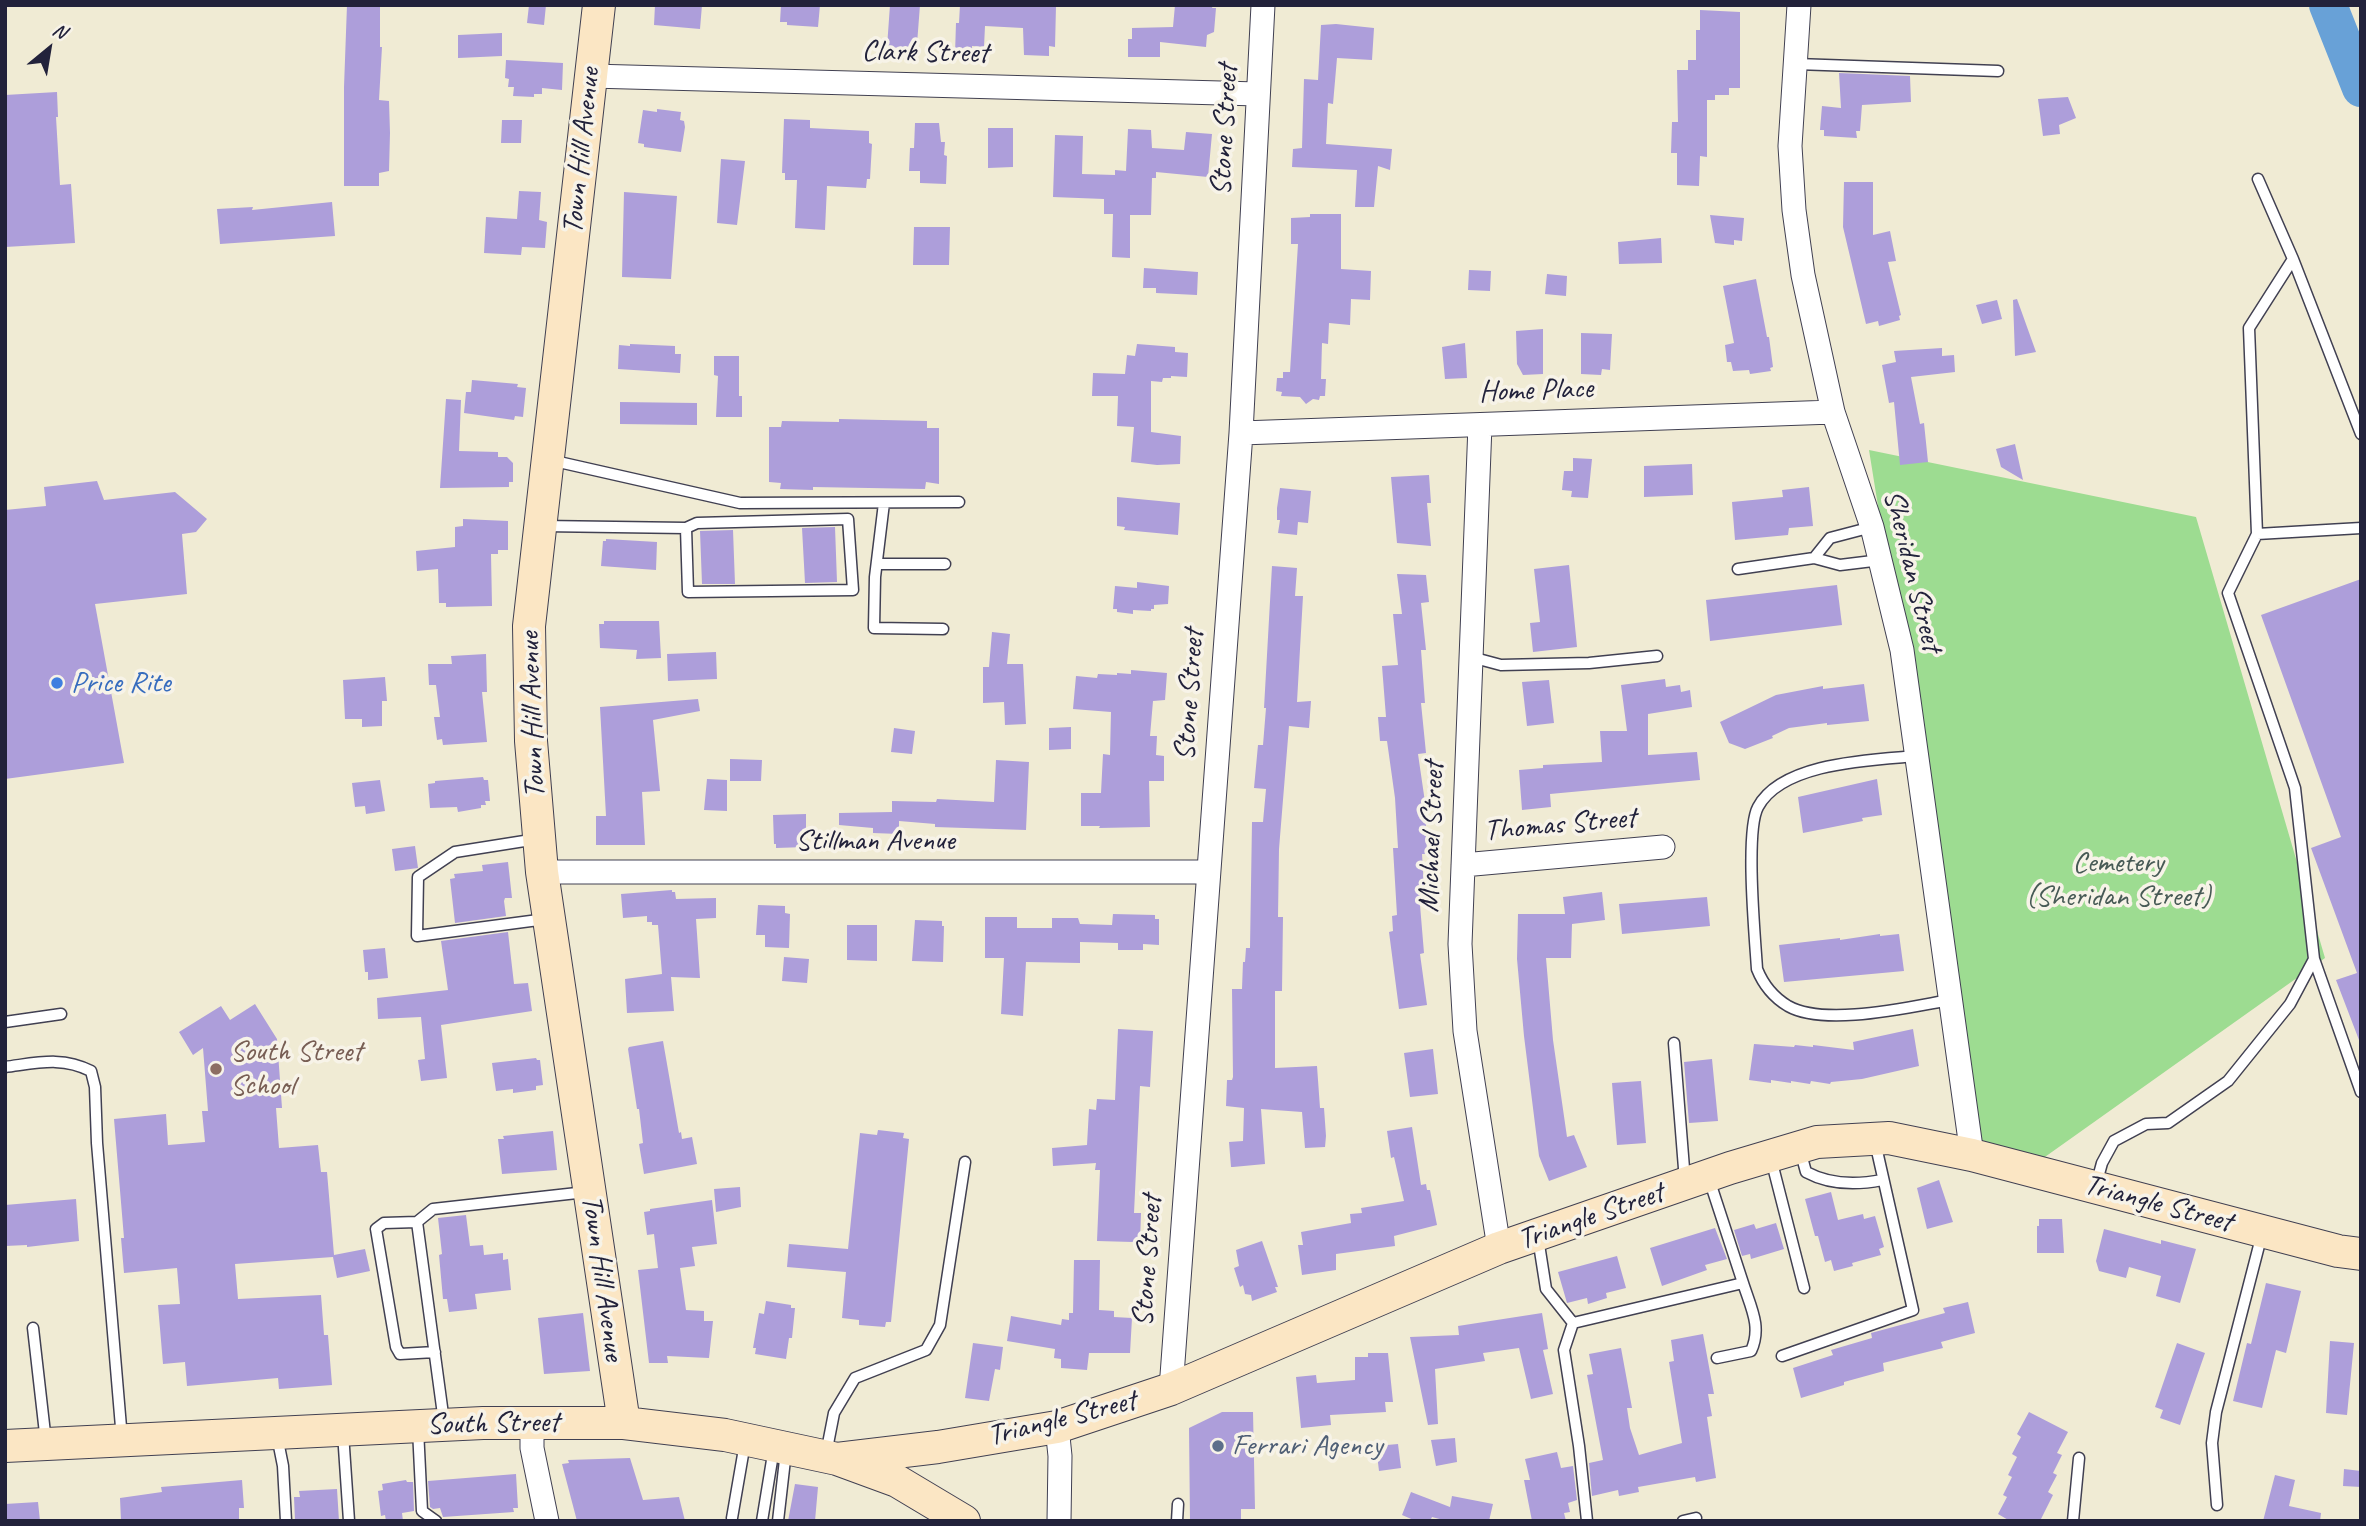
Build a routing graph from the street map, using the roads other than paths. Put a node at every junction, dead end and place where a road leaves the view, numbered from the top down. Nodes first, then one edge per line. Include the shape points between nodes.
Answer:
1 (599, 5) edge
2 (1263, 5) edge
3 (1799, 5) edge
4 (1796, 64) junction
5 (1998, 71) dead end
6 (591, 76) junction
7 (1258, 93) junction
8 (2258, 178) dead end
9 (2292, 259) junction
10 (1833, 412) junction
11 (1480, 425) junction
12 (1241, 433) junction
13 (2361, 435) edge
14 (548, 460) junction
15 (959, 502) dead end
16 (884, 503) junction
17 (540, 526) junction
18 (1872, 527) junction
19 (686, 528) junction
20 (2361, 528) edge
21 (2257, 534) junction
22 (1814, 558) junction
23 (1881, 560) junction
24 (877, 564) junction
25 (945, 564) dead end
26 (1738, 569) dead end
27 (943, 629) dead end
28 (1657, 656) dead end
29 (1471, 657) junction
30 (1917, 756) junction
31 (539, 838) junction
32 (1663, 847) dead end
33 (1462, 864) junction
34 (542, 872) junction
35 (1208, 872) junction
36 (549, 919) junction
37 (2314, 960) junction
38 (1950, 1000) junction
39 (61, 1014) dead end
40 (5, 1022) edge
41 (1674, 1043) dead end
42 (5, 1067) edge
43 (2361, 1093) edge
44 (1874, 1139) junction
45 (1785, 1152) junction
46 (1972, 1156) junction
47 (965, 1162) dead end
48 (1697, 1180) junction
49 (1882, 1180) junction
50 (2095, 1188) junction
51 (589, 1191) junction
52 (417, 1222) junction
53 (2262, 1231) junction
54 (1537, 1235) junction
55 (1499, 1248) junction
56 (2361, 1254) edge
57 (1743, 1283) junction
58 (1804, 1288) dead end
59 (1573, 1323) junction
60 (33, 1328) dead end
61 (435, 1352) junction
62 (1782, 1356) dead end
63 (1717, 1359) dead end
64 (1171, 1389) junction
65 (532, 1422) junction
66 (624, 1423) junction
67 (431, 1425) junction
68 (1057, 1427) junction
69 (342, 1430) junction
70 (277, 1434) junction
71 (123, 1441) junction
72 (46, 1444) junction
73 (769, 1445) junction
74 (5, 1446) edge
75 (831, 1458) junction
76 (2079, 1458) dead end
77 (1178, 1504) dead end
78 (2217, 1505) dead end
79 (732, 1518) dead end
80 (1696, 1518) dead end
81 (286, 1521) edge
82 (349, 1521) edge
83 (436, 1521) edge
84 (547, 1521) edge
85 (762, 1521) edge
86 (778, 1521) edge
87 (964, 1521) edge
88 (1059, 1521) edge
89 (1177, 1521) edge
90 (1587, 1521) edge
91 (1683, 1521) edge
92 (2073, 1521) edge

1 - 6 street, Town Hill Avenue
2 - 7 street, Stone Street
3 - 4 street, Sheridan Street
4 - 5 lane
4 - 10 street, Sheridan Street via 1790,146 1794,210
6 - 7 street, Clark Street
6 - 14 street, Town Hill Avenue
7 - 12 street, Stone Street
8 - 9 lane
9 - 13 lane
9 - 21 lane via 2249,328
10 - 11 street, Home Place
10 - 18 street, Sheridan Street
11 - 12 street, Home Place
11 - 29 street, Michael Street
12 - 35 street, Stone Street
14 - 16 lane via 740,503
14 - 17 street, Town Hill Avenue
15 - 16 lane
16 - 24 lane
17 - 19 lane
17 - 31 street, Town Hill Avenue via 529,626
18 - 22 lane via 1830,538
18 - 23 street, Sheridan Street
19 - 19 lane via 688,592 853,590 848,519 697,523
20 - 21 lane
21 - 37 lane via 2228,593 2295,788
22 - 23 lane via 1840,565
22 - 26 lane
23 - 30 street, Sheridan Street via 1902,650
24 - 25 lane
24 - 27 lane via 874,628
28 - 29 lane via 1502,665
29 - 33 street, Michael Street
30 - 38 street, Sheridan Street
30 - 38 lane via 1827,767 1790,778 1758,807 1751,835 1757,969 1774,996 1806,1013 1852,1015
31 - 34 street, Town Hill Avenue
31 - 36 lane via 455,852 418,877 417,936
32 - 33 street, Thomas Street
33 - 55 street, Michael Street via 1465,1031
34 - 35 street, Stillman Avenue
34 - 36 street, Town Hill Avenue
35 - 64 street, Stone Street
36 - 51 street, Town Hill Avenue
37 - 43 lane
37 - 50 lane via 2290,1004 2228,1081 2168,1123 2146,1124 2114,1141
38 - 46 street, Sheridan Street
39 - 40 lane
41 - 48 lane
42 - 71 lane via 55,1061 76,1063 91,1071
44 - 45 street, Triangle Street via 1817,1142
44 - 46 street, Triangle Street via 1889,1138
44 - 49 lane
45 - 48 street, Triangle Street
45 - 49 lane via 1812,1175 1855,1184
45 - 58 lane
46 - 50 street, Triangle Street
47 - 75 lane via 940,1325 926,1350 855,1378 834,1413
48 - 54 street, Triangle Street
48 - 57 lane
49 - 62 lane via 1913,1310
50 - 53 street, Triangle Street
51 - 52 lane via 433,1209
51 - 66 street, Town Hill Avenue
52 - 61 lane
52 - 61 lane via 384,1223 376,1229 396,1347 400,1354
53 - 56 street, Triangle Street
53 - 78 lane via 2217,1412 2212,1443
54 - 55 street, Triangle Street
54 - 59 lane via 1546,1289
55 - 64 street, Triangle Street
57 - 59 lane
57 - 63 lane via 1757,1338 1751,1352
59 - 90 lane via 1564,1350
60 - 72 lane
61 - 67 lane
64 - 68 street, Triangle Street
65 - 66 street, South Street
65 - 67 street, South Street
65 - 84 street via 532,1448
66 - 73 street, South Street
67 - 69 street, South Street
67 - 83 lane via 422,1511
68 - 75 street, Triangle Street via 938,1447
68 - 88 street
69 - 70 street, South Street
69 - 82 lane
70 - 71 street, South Street
70 - 81 lane
71 - 72 street, South Street
72 - 74 street, South Street
73 - 75 street, South Street
73 - 79 lane
73 - 85 lane
73 - 86 lane
75 - 87 street, South Street via 897,1481
76 - 92 lane
77 - 89 lane
80 - 91 lane

